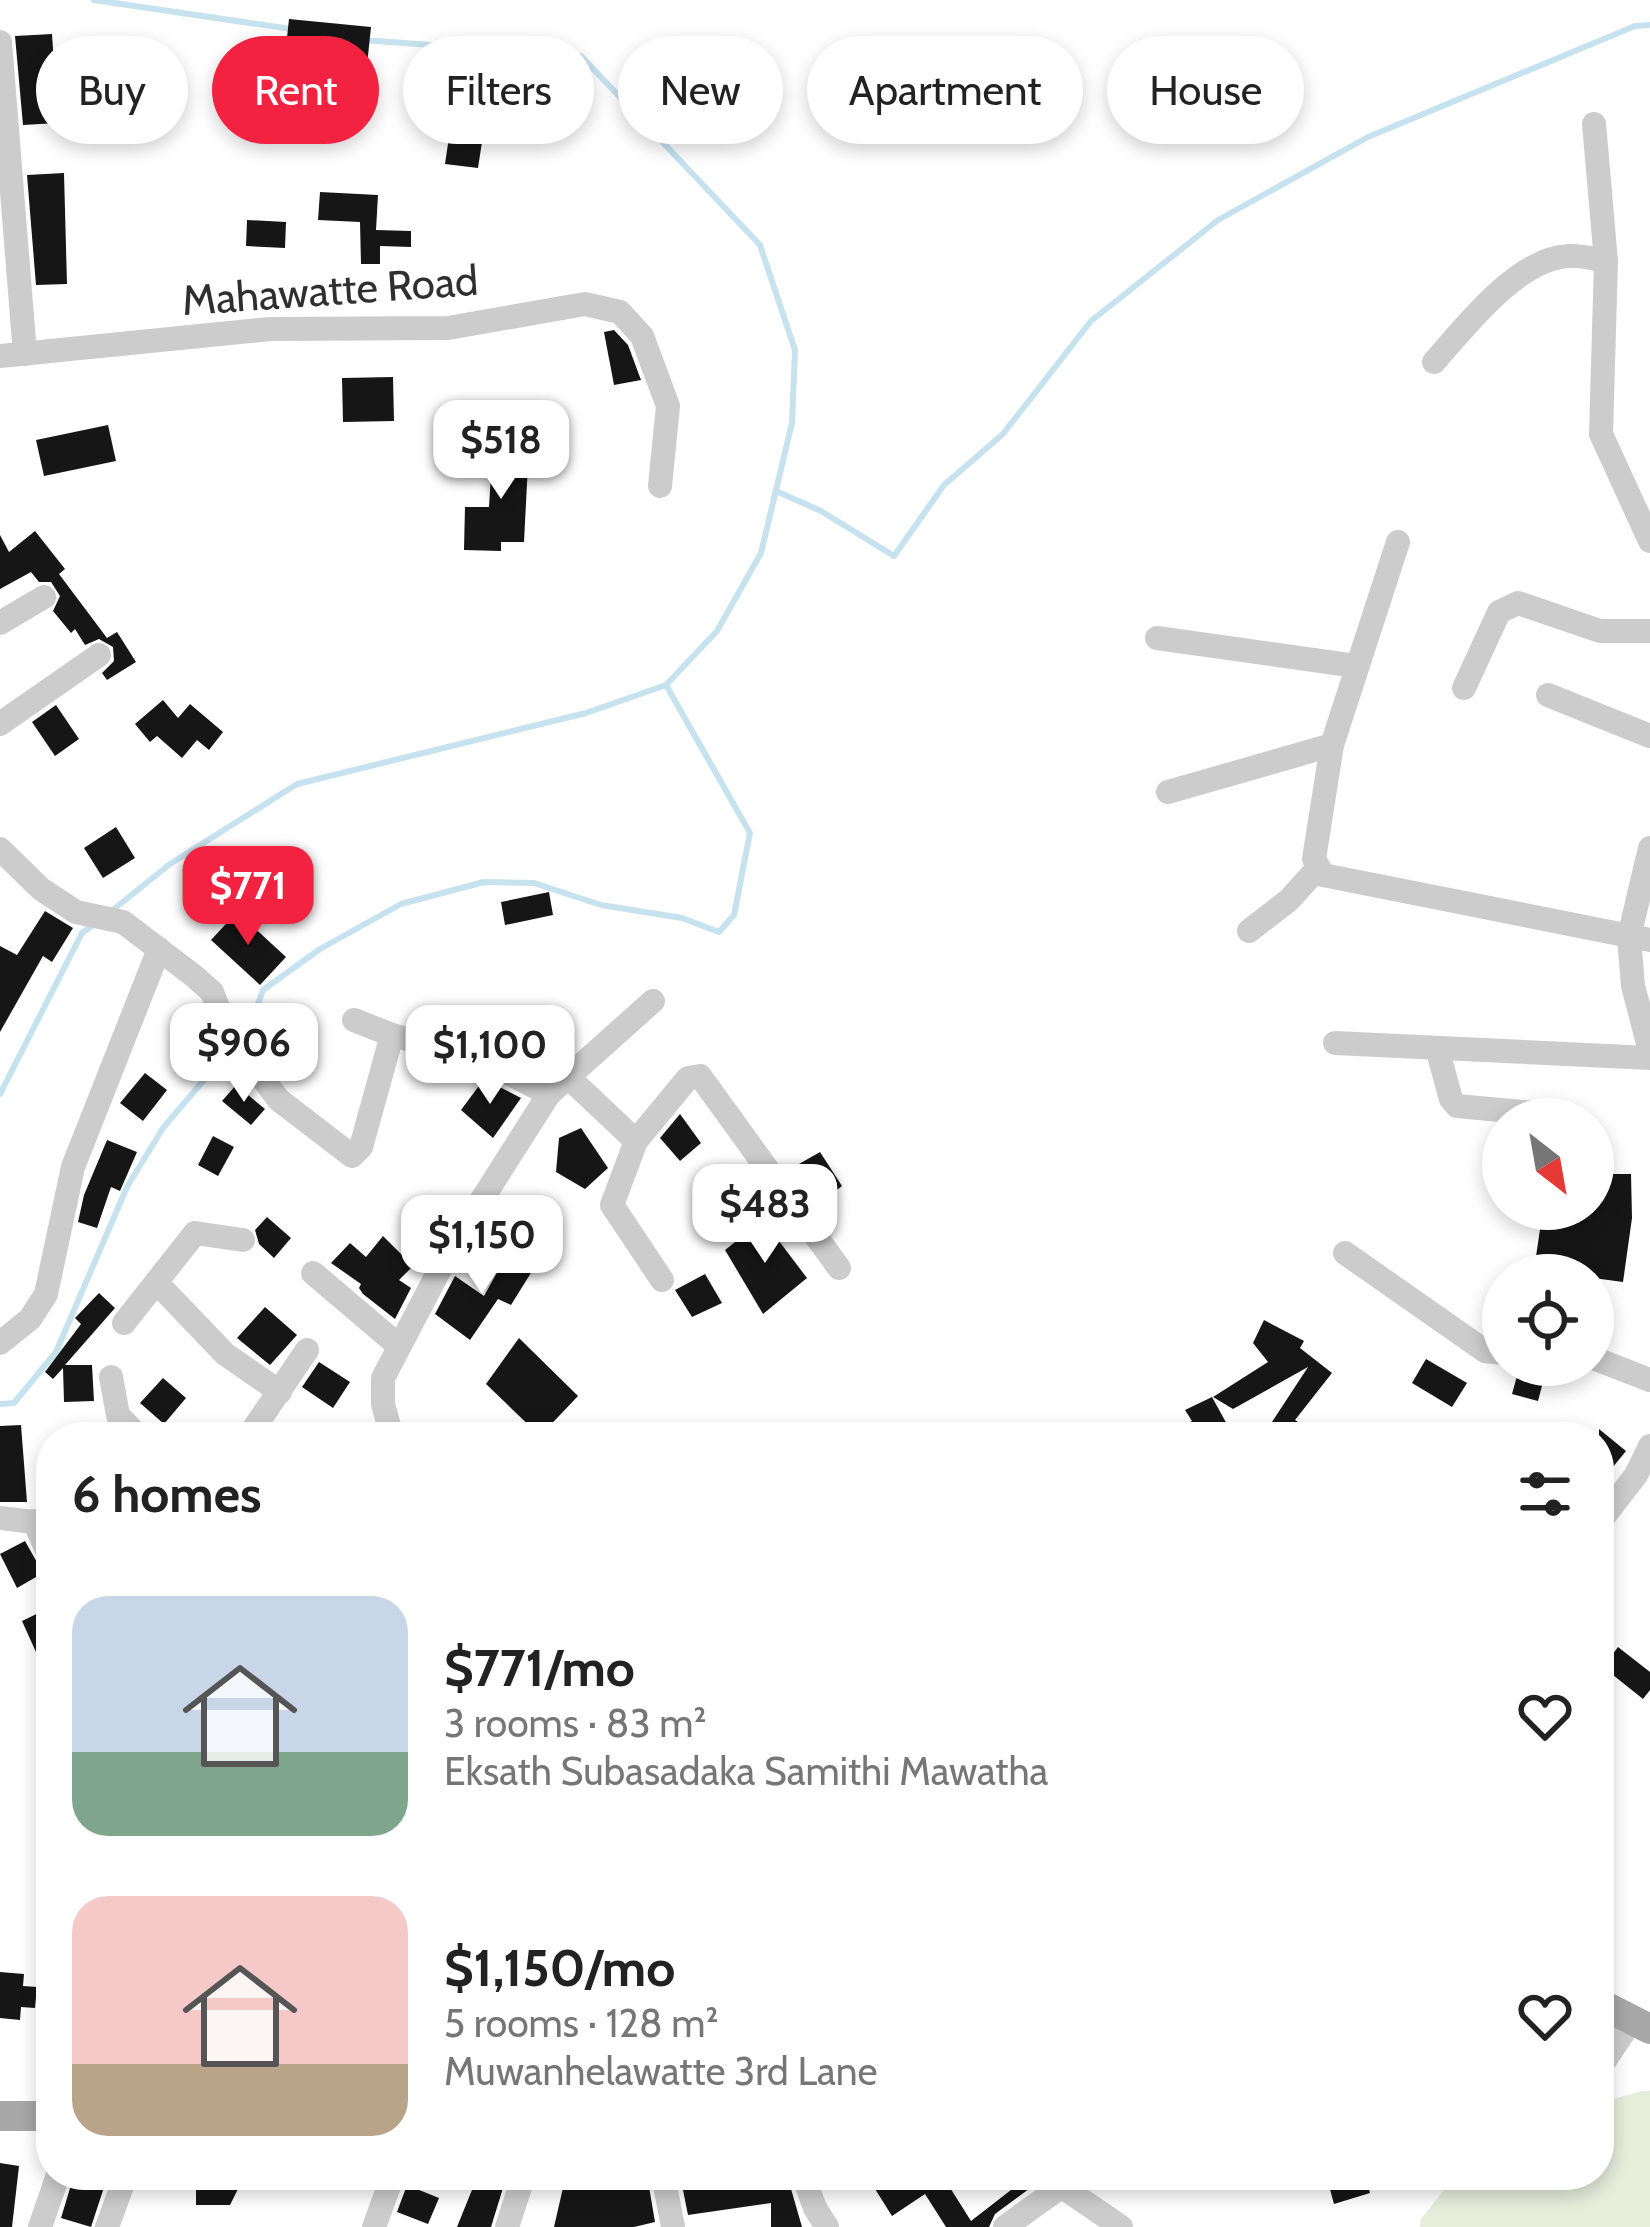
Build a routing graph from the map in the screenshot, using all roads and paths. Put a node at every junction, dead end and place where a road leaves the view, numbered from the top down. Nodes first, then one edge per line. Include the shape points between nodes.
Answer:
1 (1, 42) edge
2 (1594, 124) dead end
3 (1606, 261) junction
4 (12, 355) edge
5 (1434, 362) dead end
6 (661, 486) dead end
7 (1650, 541) edge
8 (1398, 542) dead end
9 (44, 597) dead end
10 (0, 623) edge
11 (1650, 631) edge
12 (1157, 638) dead end
13 (99, 655) dead end
14 (1356, 667) junction
15 (1464, 688) dead end
16 (1548, 695) dead end
17 (0, 724) edge
18 (1650, 736) edge
19 (1332, 745) junction
20 (1168, 792) dead end
21 (1650, 848) edge
22 (2, 855) edge
23 (1317, 869) junction
24 (1249, 931) dead end
25 (1639, 938) edge
26 (159, 949) junction
27 (652, 1000) dead end
28 (354, 1020) dead end
29 (392, 1035) junction
30 (1335, 1043) dead end
31 (1437, 1048) junction
32 (1650, 1055) edge
33 (558, 1085) junction
34 (1482, 1108) edge
35 (636, 1141) junction
36 (243, 1240) dead end
37 (1345, 1253) dead end
38 (839, 1268) dead end
39 (314, 1273) dead end
40 (662, 1280) dead end
41 (158, 1284) junction
42 (124, 1323) dead end
43 (0, 1343) edge
44 (399, 1346) junction
45 (308, 1350) dead end
46 (1482, 1350) edge
47 (1614, 1366) edge
48 (111, 1377) dead end
49 (1650, 1379) edge
50 (280, 1392) junction
51 (125, 1422) edge
52 (259, 1422) edge
53 (388, 1422) edge
54 (1650, 1446) edge
55 (1643, 1478) edge
56 (1614, 1508) edge
57 (0, 1518) edge
58 (36, 1522) edge
59 (1614, 2011) edge
60 (1641, 2025) edge
61 (1614, 2053) edge
62 (0, 2116) edge
63 (36, 2116) edge
64 (53, 2190) edge
65 (121, 2190) edge
66 (388, 2190) edge
67 (519, 2190) edge
68 (666, 2190) edge
69 (808, 2190) edge
70 (1044, 2190) edge
71 (1067, 2190) edge
72 (40, 2227) edge
73 (107, 2227) edge
74 (374, 2227) edge
75 (507, 2227) edge
76 (673, 2227) edge
77 (827, 2227) edge
78 (1005, 2227) edge
79 (1121, 2227) edge

1 - 4 street
2 - 3 street
3 - 5 street via 1566,255 1526,272
3 - 7 street via 1601,434
4 - 6 street, Mahawatte Road via 269,329 448,328 586,304 620,312 642,337 668,406
8 - 14 street
9 - 10 street
11 - 15 street via 1600,631 1507,606
12 - 14 street
13 - 17 street
14 - 19 street
16 - 18 street
19 - 20 street
19 - 23 street
21 - 25 street
22 - 26 street via 76,912 99,915
23 - 24 street
23 - 25 street
25 - 32 street via 1633,986
26 - 29 street via 212,992 229,1034 279,1100 352,1156
26 - 43 street via 73,1167 46,1294
27 - 33 street
28 - 29 street
29 - 33 street
30 - 31 street
31 - 32 street
31 - 34 street via 1451,1099
33 - 35 street
33 - 44 street via 451,1248
35 - 38 street via 688,1078 700,1076
35 - 40 street via 612,1205
36 - 41 street via 195,1233
37 - 46 street
39 - 44 street
41 - 42 street
41 - 50 street via 225,1354
44 - 53 street via 383,1378
45 - 50 street
47 - 49 street
48 - 51 street
50 - 52 street
54 - 55 street
55 - 56 street
57 - 58 street
59 - 60 main road
60 - 61 street
62 - 63 main road
64 - 72 street
65 - 73 street
66 - 74 street
67 - 75 street
68 - 76 street
69 - 77 street
70 - 78 street
71 - 79 street

